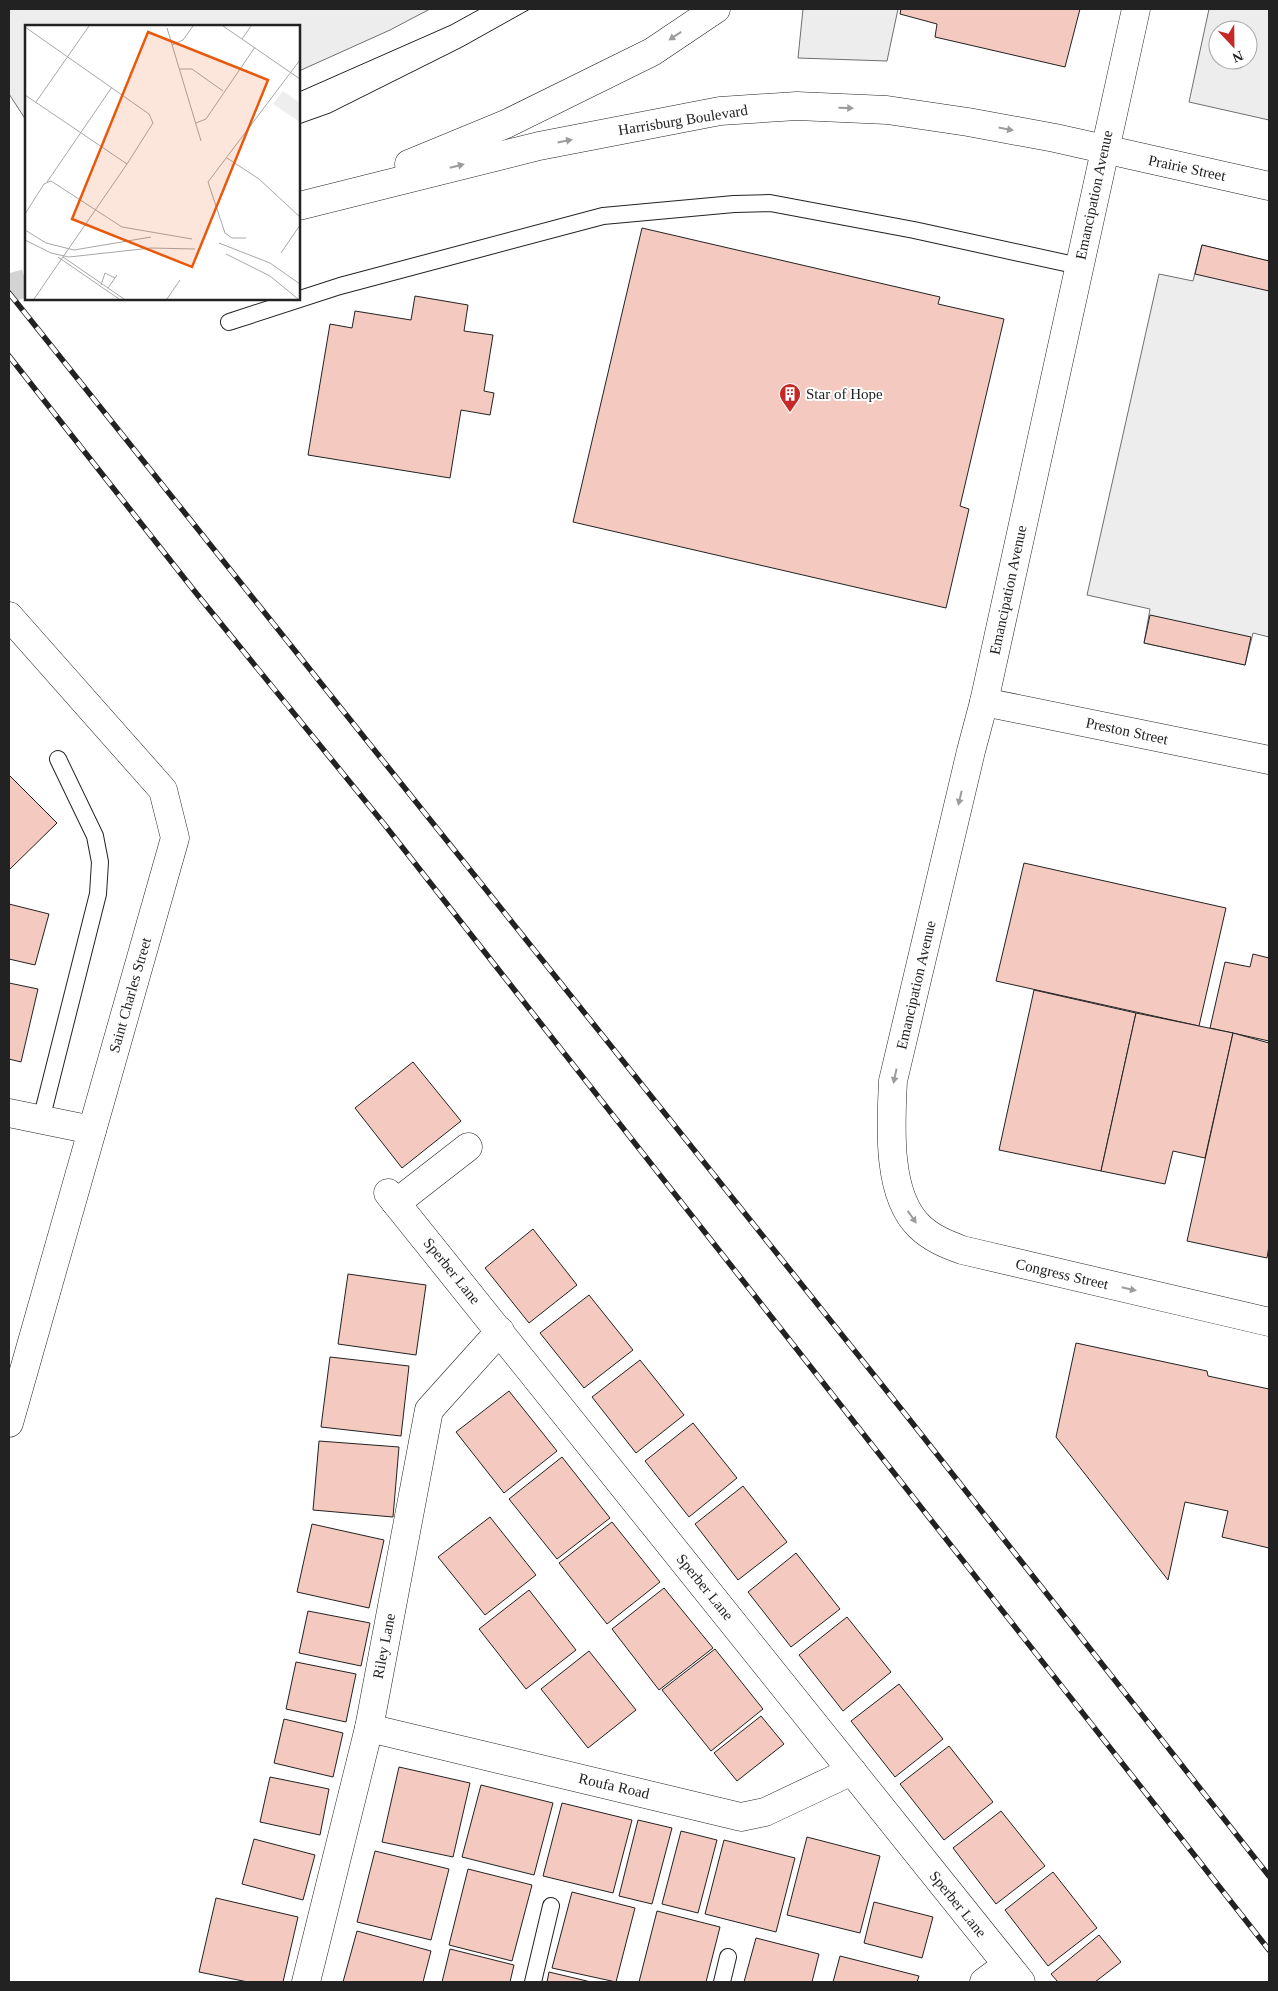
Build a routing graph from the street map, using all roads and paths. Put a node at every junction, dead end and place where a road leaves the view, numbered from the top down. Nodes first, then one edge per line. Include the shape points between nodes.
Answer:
1 (716, 9) edge
2 (1136, 9) edge
3 (1105, 150) junction
4 (1269, 186) edge
5 (324, 199) junction
6 (300, 206) edge
7 (1079, 266) junction
8 (300, 299) edge
9 (297, 300) edge
10 (229, 322) dead end
11 (9, 616) edge
12 (984, 702) junction
13 (58, 759) dead end
14 (1269, 760) edge
15 (9, 1113) edge
16 (41, 1120) junction
17 (92, 1130) junction
18 (468, 1147) dead end
19 (894, 1172) joint
20 (1269, 1322) edge
21 (500, 1331) junction
22 (9, 1423) edge
23 (369, 1728) junction
24 (852, 1771) junction
25 (551, 1906) dead end
26 (728, 1957) dead end
27 (1014, 1974) edge
28 (306, 1982) edge
29 (534, 1982) edge
30 (722, 1982) edge
31 (984, 1982) edge

1 -> 5 street, Harrisburg Boulevard via 652,52 506,124
2 - 3 street, Emancipation Avenue
3 - 4 street, Prairie Street
5 -> 3 street, Harrisburg Boulevard via 538,146 720,111 797,106 887,110 1055,138
3 - 7 street, Emancipation Avenue
5 - 6 street, Harrisburg Boulevard
7 - 8 lane via 770,203 734,204 603,216
7 - 12 street, Emancipation Avenue
9 - 10 lane
11 - 17 street, Saint Charles Street via 162,790 175,838
12 - 14 street, Preston Street
12 -> 19 street, Emancipation Avenue via 893,1081
13 - 16 lane via 95,836 100,862 98,894
15 - 16 street
16 - 17 street
17 - 22 street, Saint Charles Street
18 - 21 street, Sperber Lane via 392,1198
19 -> 20 street, Congress Street via 904,1205 918,1225 938,1240 962,1250
21 - 23 street, Riley Lane via 429,1410
21 - 24 street, Sperber Lane
23 - 24 street, Roufa Road via 741,1817 766,1812
23 - 28 street, Riley Lane
24 - 27 street, Sperber Lane
25 - 29 lane
26 - 30 lane
27 - 31 street

